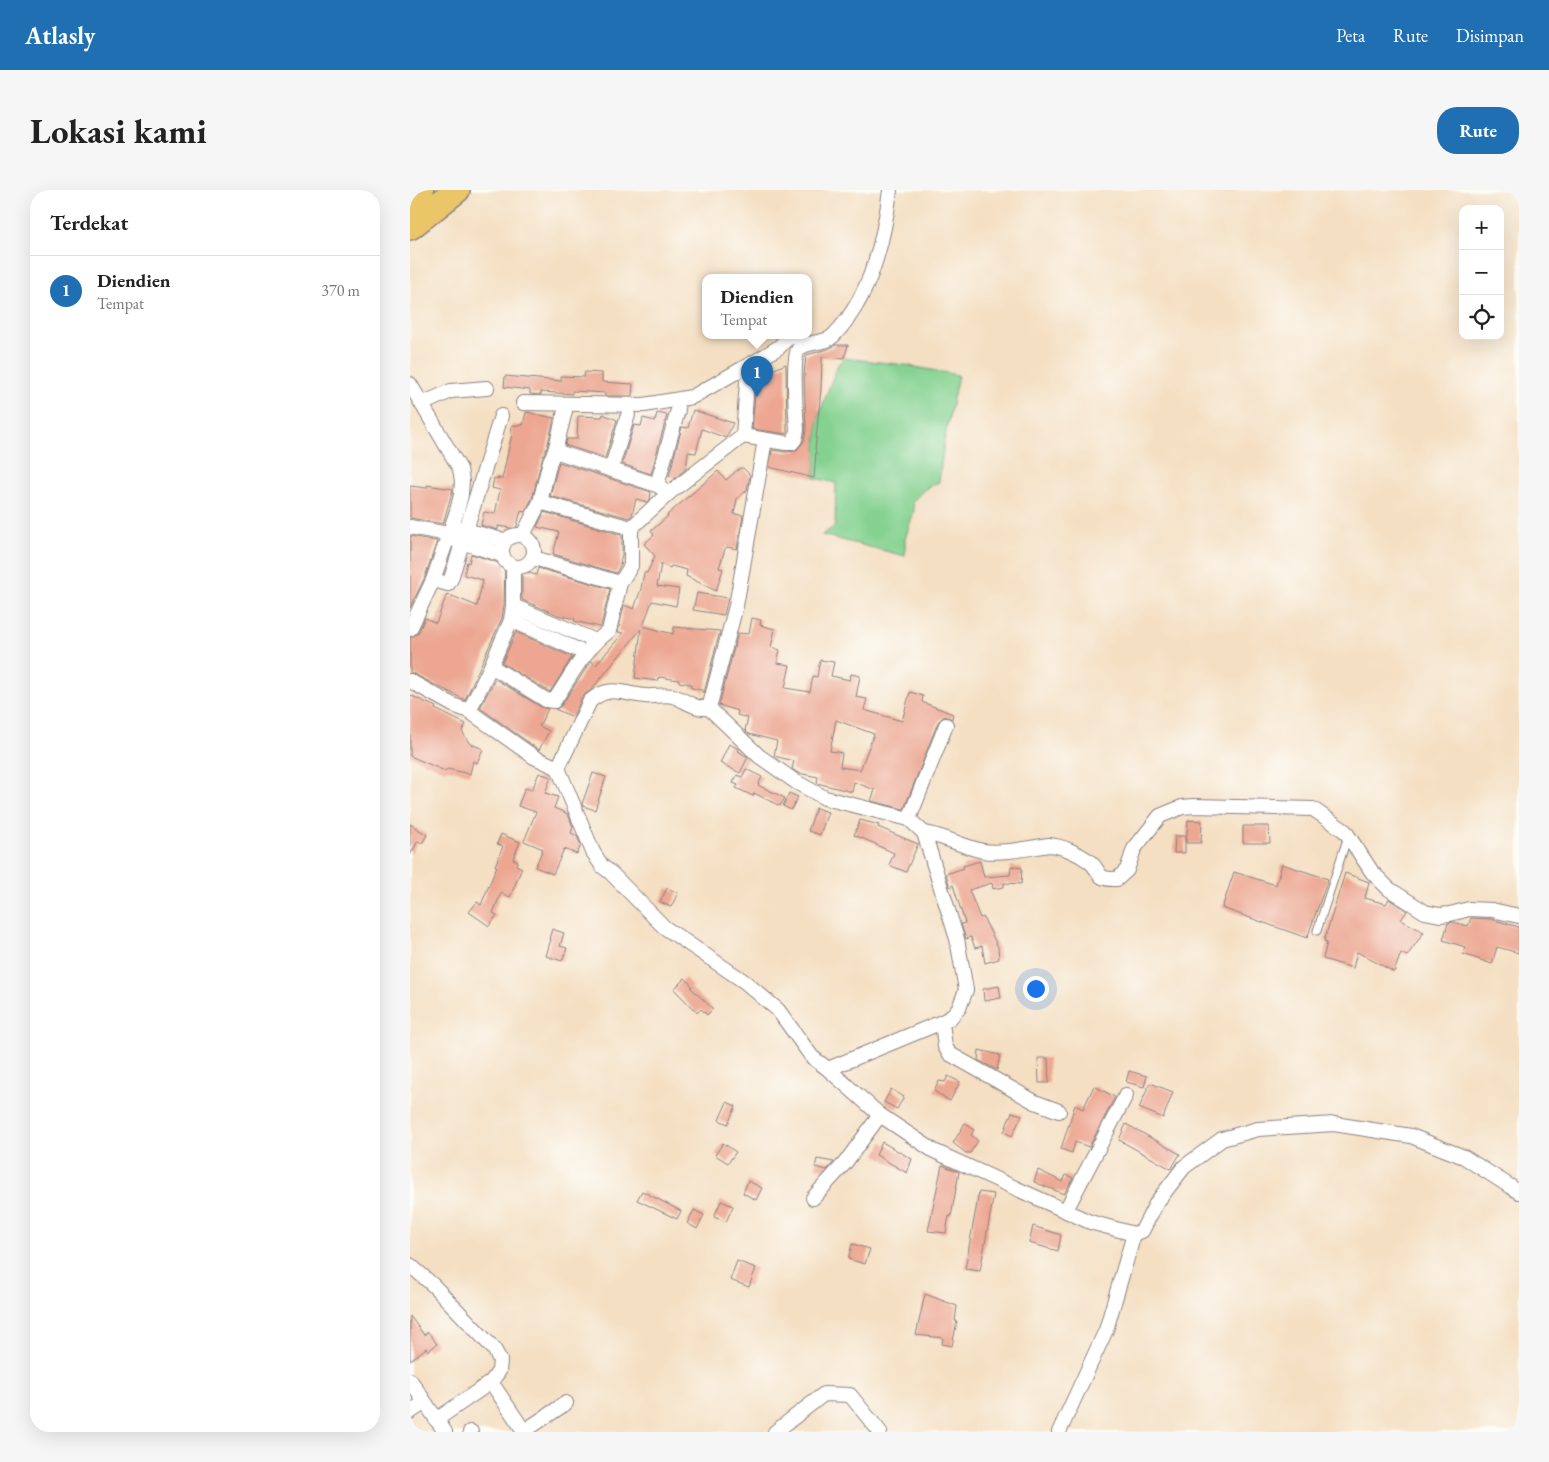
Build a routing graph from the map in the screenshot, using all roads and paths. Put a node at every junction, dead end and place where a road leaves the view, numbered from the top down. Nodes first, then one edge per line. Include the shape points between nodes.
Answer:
1 (420, 190) edge
2 (457, 190) edge
3 (890, 190) edge
4 (410, 198) edge
5 (410, 227) edge
6 (787, 339) edge
7 (800, 339) edge
8 (801, 347) junction
9 (747, 382) dead end
10 (410, 384) edge
11 (487, 388) dead end
12 (523, 403) dead end
13 (422, 404) junction
14 (678, 410) dead end
15 (565, 411) dead end
16 (628, 415) dead end
17 (501, 416) dead end
18 (743, 436) junction
19 (765, 440) junction
20 (555, 451) junction
21 (611, 469) junction
22 (656, 485) junction
23 (669, 493) junction
24 (540, 502) junction
25 (410, 527) edge
26 (631, 528) junction
27 (449, 533) junction
28 (523, 535) junction
29 (465, 536) junction
30 (503, 548) junction
31 (534, 558) junction
32 (513, 567) junction
33 (433, 580) junction
34 (620, 583) junction
35 (513, 606) junction
36 (510, 620) junction
37 (410, 629) edge
38 (596, 641) junction
39 (585, 653) junction
40 (492, 666) junction
41 (410, 681) edge
42 (709, 708) junction
43 (469, 711) junction
44 (946, 725) dead end
45 (558, 768) junction
46 (909, 819) junction
47 (924, 833) junction
48 (1348, 836) junction
49 (1519, 916) edge
50 (1317, 931) dead end
51 (942, 1022) junction
52 (828, 1069) junction
53 (1126, 1096) dead end
54 (1059, 1111) dead end
55 (880, 1115) junction
56 (1519, 1192) edge
57 (813, 1198) dead end
58 (1066, 1210) junction
59 (1134, 1234) junction
60 (410, 1265) edge
61 (410, 1380) edge
62 (491, 1382) junction
63 (424, 1403) junction
64 (566, 1403) dead end
65 (410, 1412) edge
66 (436, 1420) junction
67 (445, 1432) edge
68 (523, 1432) edge
69 (775, 1432) edge
70 (880, 1432) edge
71 (1059, 1432) edge

1 - 4 highway
2 - 5 highway
3 - 8 street via 872,270 857,306 831,338
6 - 12 street via 763,357 692,398 644,405
7 - 8 street
8 - 19 street via 797,352 795,439 792,443
9 - 18 street
10 - 13 street
11 - 13 street via 451,391
13 - 27 street via 460,469 461,495
14 - 22 street
15 - 20 street
16 - 21 street
17 - 29 street
18 - 19 street
18 - 23 street
19 - 42 street via 736,606
20 - 21 street
20 - 24 street
21 - 22 street
22 - 23 street
23 - 26 street
24 - 26 street
24 - 28 street
25 - 27 street
26 - 34 street via 632,566
27 - 29 street
27 - 33 street
28 - 30 street via 513,536
28 - 31 street via 531,540
29 - 30 street
29 - 33 street via 448,584
30 - 32 street via 506,562
31 - 32 street via 525,566
31 - 34 street
32 - 35 street
33 - 37 street
34 - 38 street via 609,631
35 - 36 street
35 - 38 street
36 - 39 street
36 - 40 street
38 - 39 street
39 - 40 street via 554,702
40 - 43 street
41 - 43 street
42 - 45 street via 703,709 671,696 646,696 614,690 599,694 590,701
42 - 46 street via 759,756 796,782 826,798
43 - 45 street via 534,756
44 - 46 street
45 - 52 street via 602,866 664,927 745,982 778,1010 812,1057
46 - 47 street
47 - 48 street via 992,852 1058,846 1090,862 1099,875 1111,879 1117,879 1127,870 1134,849 1160,816 1182,808 1313,809
47 - 51 street via 957,939 966,990 959,1008
48 - 49 street via 1372,872 1389,889 1425,912 1440,915 1469,909
48 - 50 lane
51 - 52 street
51 - 54 street via 945,1047 950,1054 1035,1102
52 - 55 street
53 - 58 street
55 - 57 street via 845,1163
55 - 58 street via 934,1151
56 - 59 street via 1464,1157 1411,1136 1334,1124 1258,1129 1222,1139 1184,1167 1157,1202 1142,1231
58 - 59 street via 1090,1222
59 - 71 street via 1106,1330
60 - 62 street via 494,1349 500,1360 500,1372
61 - 63 street
62 - 66 street
62 - 68 street
63 - 65 street
63 - 66 street
64 - 68 street
66 - 67 street
69 - 70 street via 824,1394 850,1395

